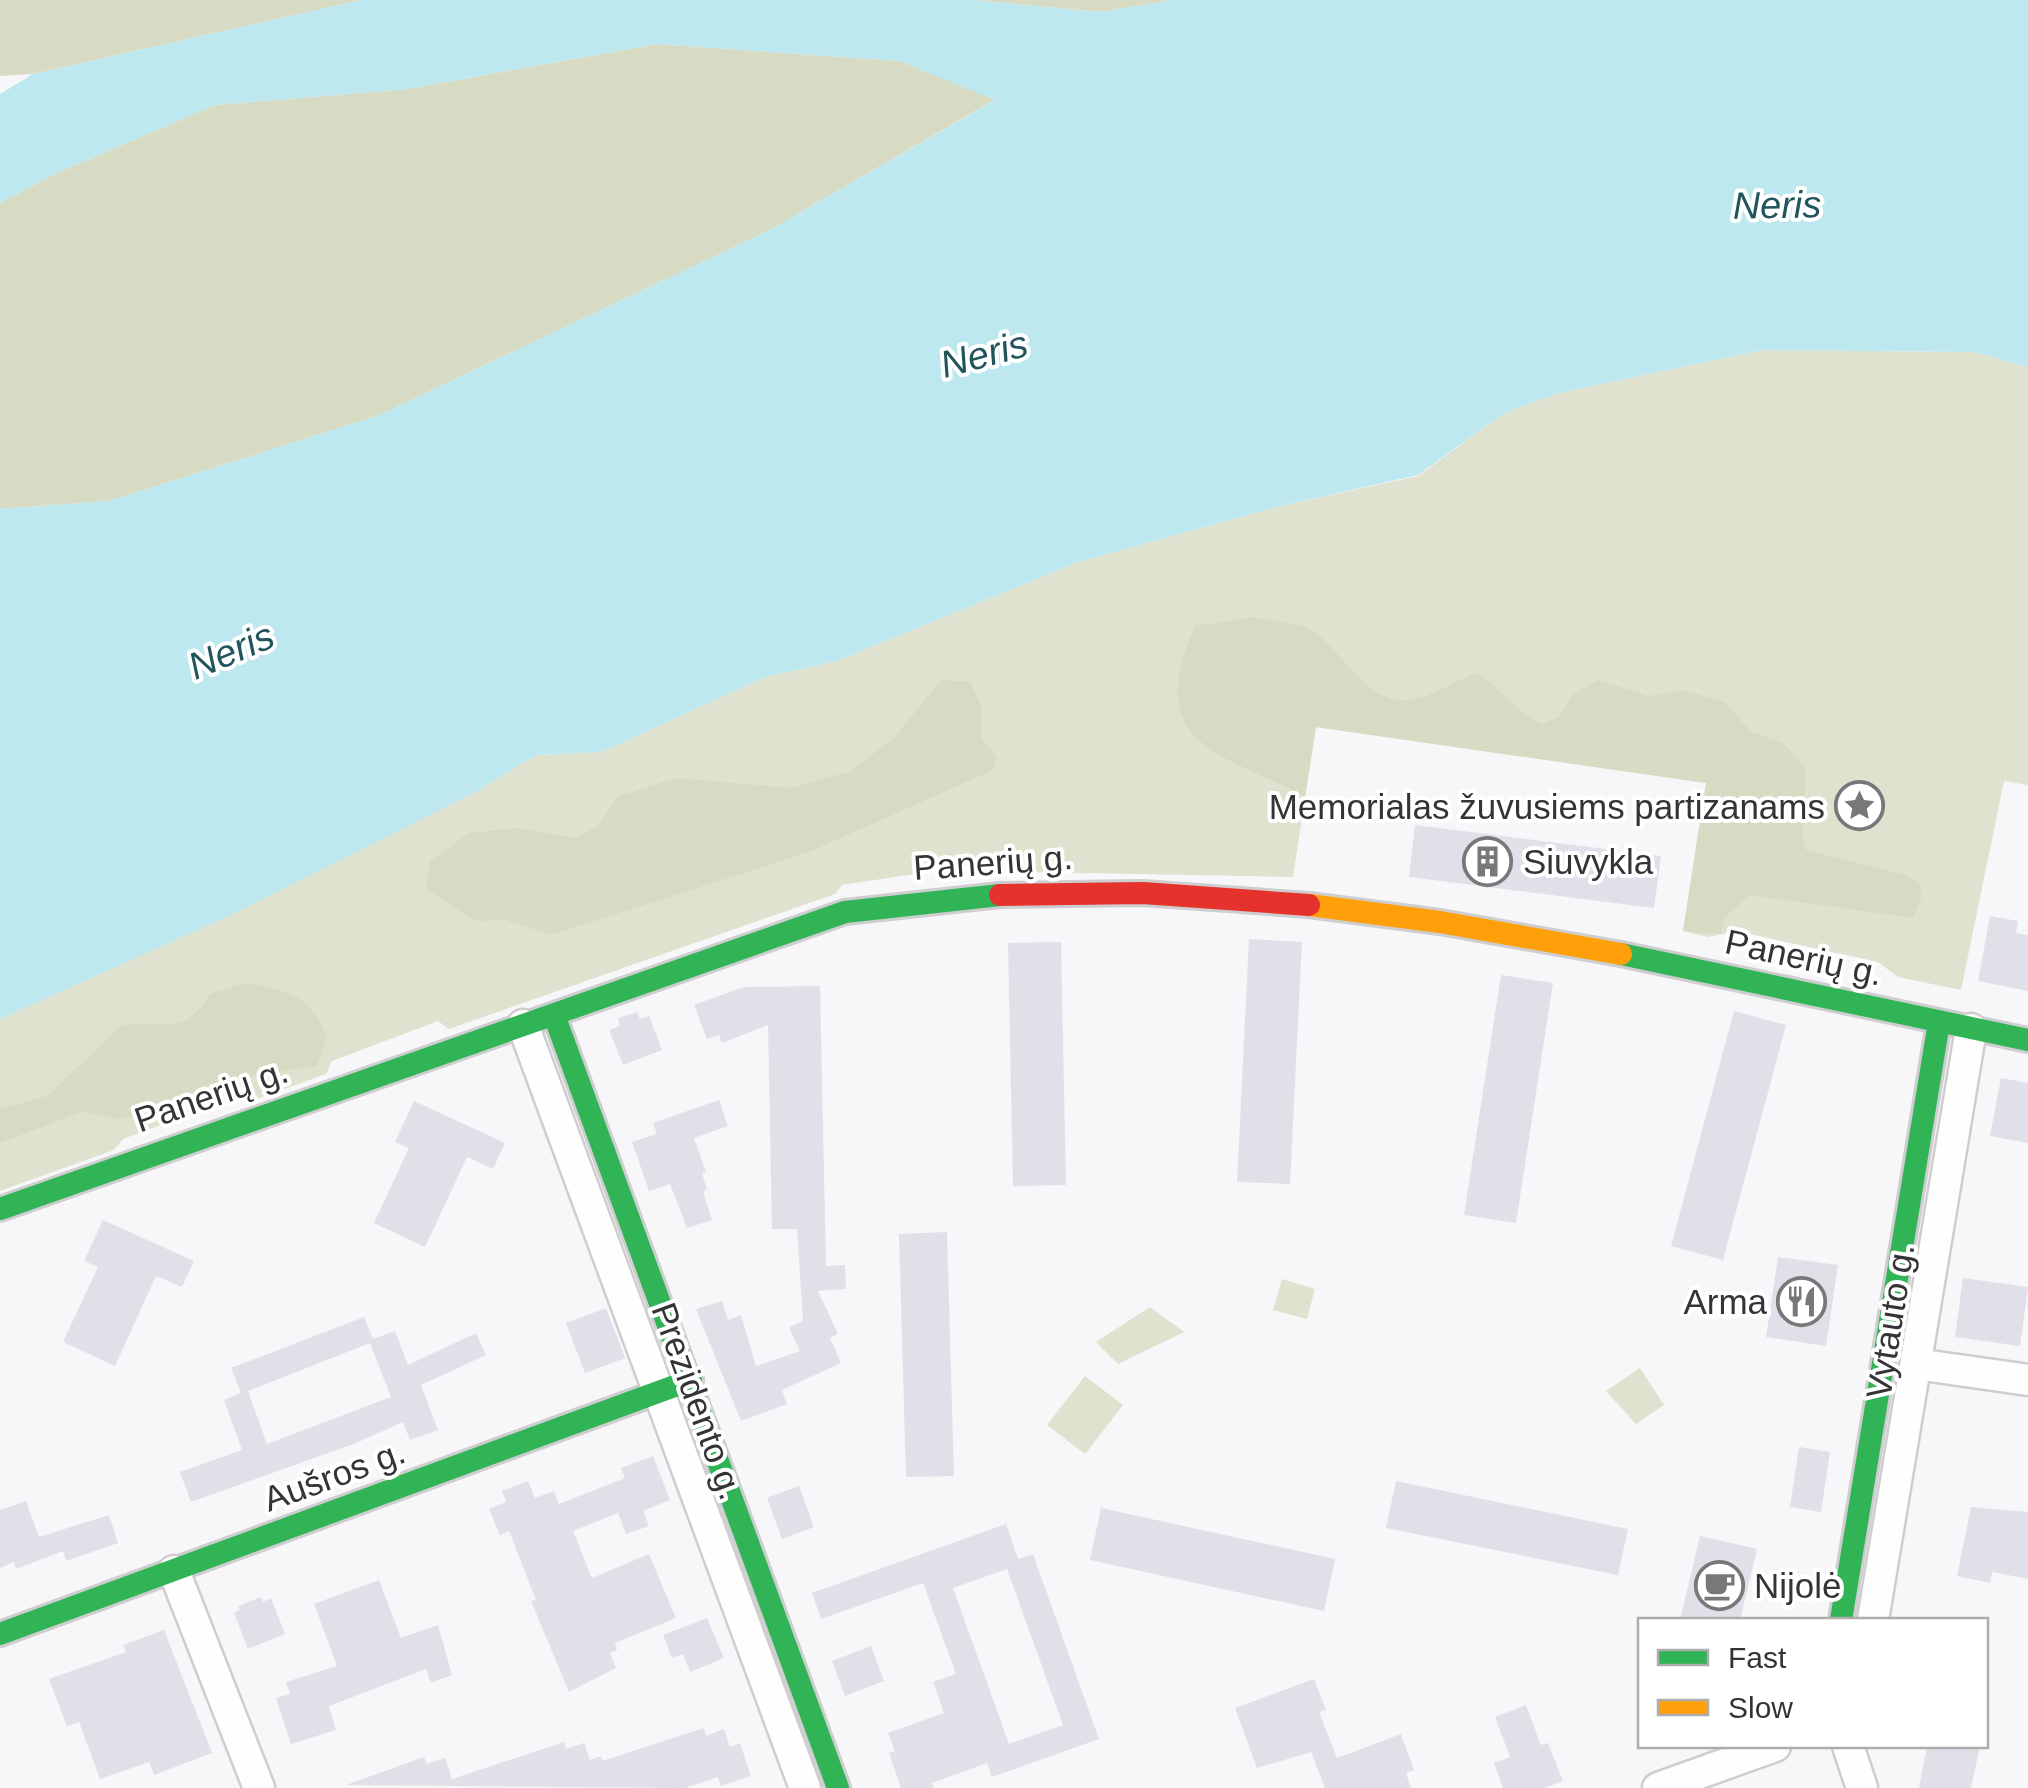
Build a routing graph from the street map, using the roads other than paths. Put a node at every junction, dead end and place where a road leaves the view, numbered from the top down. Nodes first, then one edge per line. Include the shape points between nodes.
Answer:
1 (554, 1015) junction
2 (1940, 1022) junction
3 (523, 1025) junction
4 (1972, 1029) junction
5 (2028, 1040) edge
6 (0, 1208) edge
7 (1916, 1364) junction
8 (691, 1380) junction
9 (2028, 1380) edge
10 (662, 1392) junction
11 (174, 1571) junction
12 (1841, 1618) edge
13 (1873, 1618) edge
14 (0, 1634) edge
15 (1770, 1748) edge
16 (1849, 1748) edge
17 (259, 1788) edge
18 (805, 1788) edge
19 (838, 1788) edge
20 (1658, 1788) edge
21 (1862, 1788) edge

1 - 2 street, Panerių g. via 845,912 937,897 1094,890 1302,903 1415,920 1732,976
1 - 3 street, Panerių g.
1 - 8 street, Prezidento g.
2 - 4 street, Panerių g.
2 - 12 street, Vytauto g.
3 - 6 street, Panerių g.
3 - 10 street, Prezidento g.
4 - 5 street, Panerių g.
4 - 7 street, Vytauto g.
7 - 9 street
7 - 13 street, Vytauto g.
8 - 10 street, Aušros g.
8 - 19 street, Prezidento g.
10 - 11 street, Aušros g.
10 - 18 street, Prezidento g.
11 - 14 street, Aušros g.
11 - 17 street
15 - 20 street
16 - 21 street

